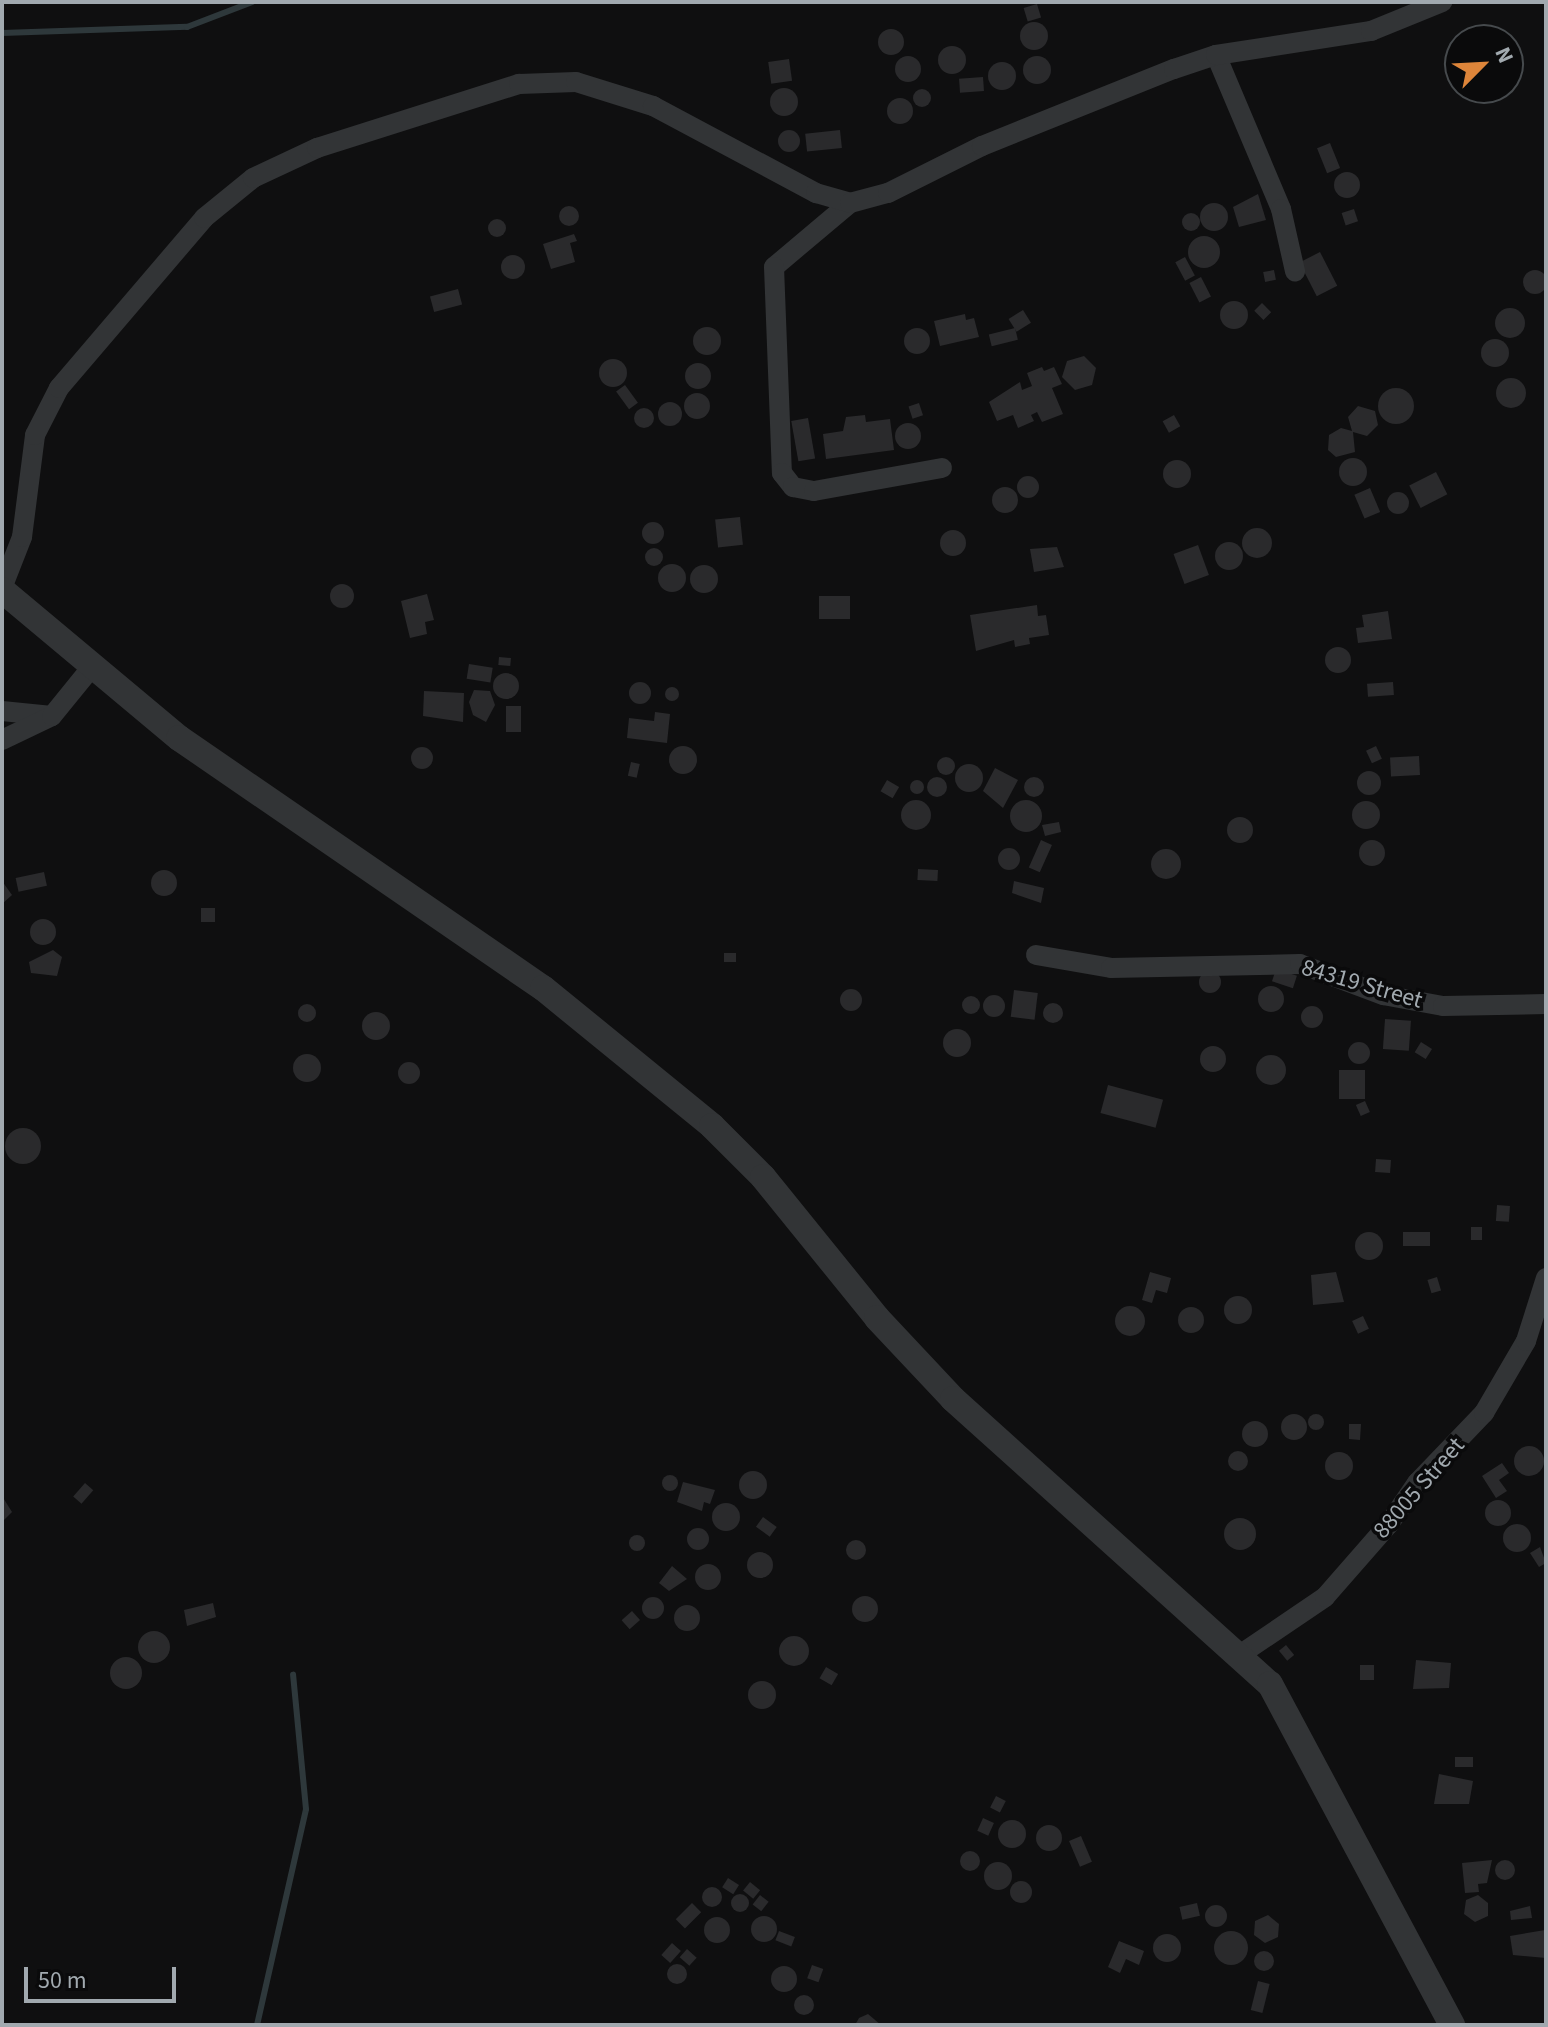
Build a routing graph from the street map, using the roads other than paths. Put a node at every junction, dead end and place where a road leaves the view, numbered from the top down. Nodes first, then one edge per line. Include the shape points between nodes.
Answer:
1 (1442, 2) edge
2 (1216, 55) junction
3 (850, 203) junction
4 (1295, 271) dead end
5 (942, 468) dead end
6 (2, 589) edge
7 (91, 668) junction
8 (2, 711) edge
9 (52, 716) junction
10 (2, 740) edge
11 (1036, 955) dead end
12 (1546, 1004) edge
13 (1546, 1278) edge
14 (1238, 1656) junction
15 (1452, 2025) edge

1 - 2 street via 1371,31
2 - 3 street via 982,146 888,193
2 - 4 street via 1281,209
3 - 5 street via 774,267 782,473 793,487 814,491
3 - 6 street via 816,193 653,106 576,82 546,80 496,90 358,132 277,164 204,218 59,388 35,435 22,537
6 - 7 street
7 - 9 street
7 - 14 street via 255,795 543,988 712,1126 763,1177 877,1318 944,1389
8 - 9 street
9 - 10 street
11 - 12 street, 84319 Street via 1111,968 1300,964 1383,995 1443,1006
13 - 14 street, 88005 Street via 1516,1363 1484,1413 1417,1483 1325,1597
14 - 15 street via 1270,1684

